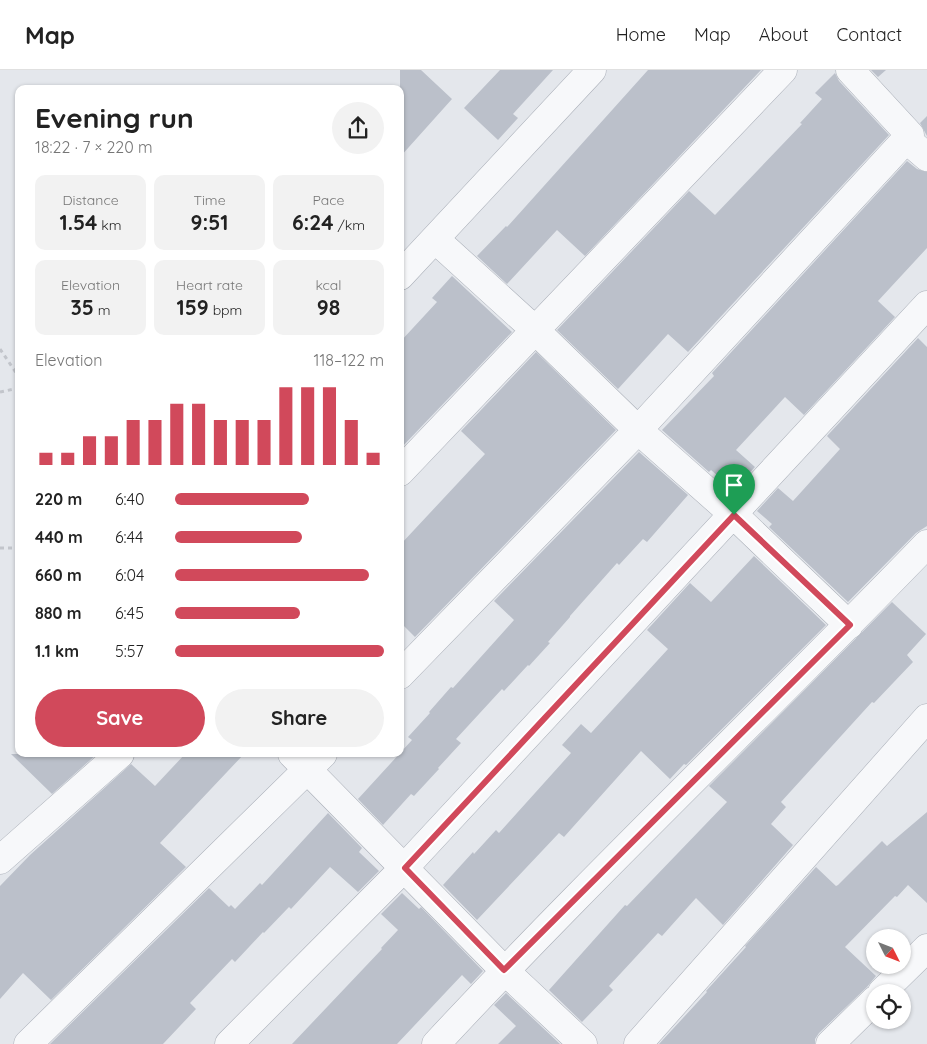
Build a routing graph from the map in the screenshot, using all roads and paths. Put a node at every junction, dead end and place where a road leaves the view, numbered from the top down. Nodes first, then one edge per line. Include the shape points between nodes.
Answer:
1 (592, 70) edge
2 (783, 70) edge
3 (850, 70) edge
4 (906, 139) junction
5 (927, 157) edge
6 (435, 239) junction
7 (404, 272) edge
8 (927, 305) edge
9 (535, 330) junction
10 (0, 349) edge
11 (15, 371) edge
12 (15, 389) edge
13 (0, 392) edge
14 (638, 430) junction
15 (404, 468) edge
16 (734, 515) junction
17 (927, 544) edge
18 (0, 548) edge
19 (15, 548) edge
20 (850, 625) junction
21 (404, 671) edge
22 (927, 718) edge
23 (117, 757) edge
24 (308, 759) edge
25 (0, 860) edge
26 (405, 868) junction
27 (927, 948) edge
28 (504, 970) junction
29 (890, 984) edge
30 (866, 1009) edge
31 (28, 1044) edge
32 (229, 1044) edge
33 (436, 1044) edge
34 (583, 1044) edge
35 (638, 1044) edge
36 (830, 1044) edge

1 - 6 street
2 - 9 street
3 - 4 street via 910,135
4 - 5 street
4 - 14 street
6 - 7 street
6 - 9 street
8 - 16 street
9 - 14 street
9 - 15 street
10 - 11 path
12 - 13 path
14 - 16 street
14 - 21 street
16 - 20 street
16 - 26 street
17 - 20 street
18 - 19 path
20 - 28 street
22 - 35 street
23 - 25 street
24 - 26 street
24 - 31 street
26 - 28 street
26 - 32 street
27 - 29 street
28 - 33 street
28 - 34 street
30 - 36 street

